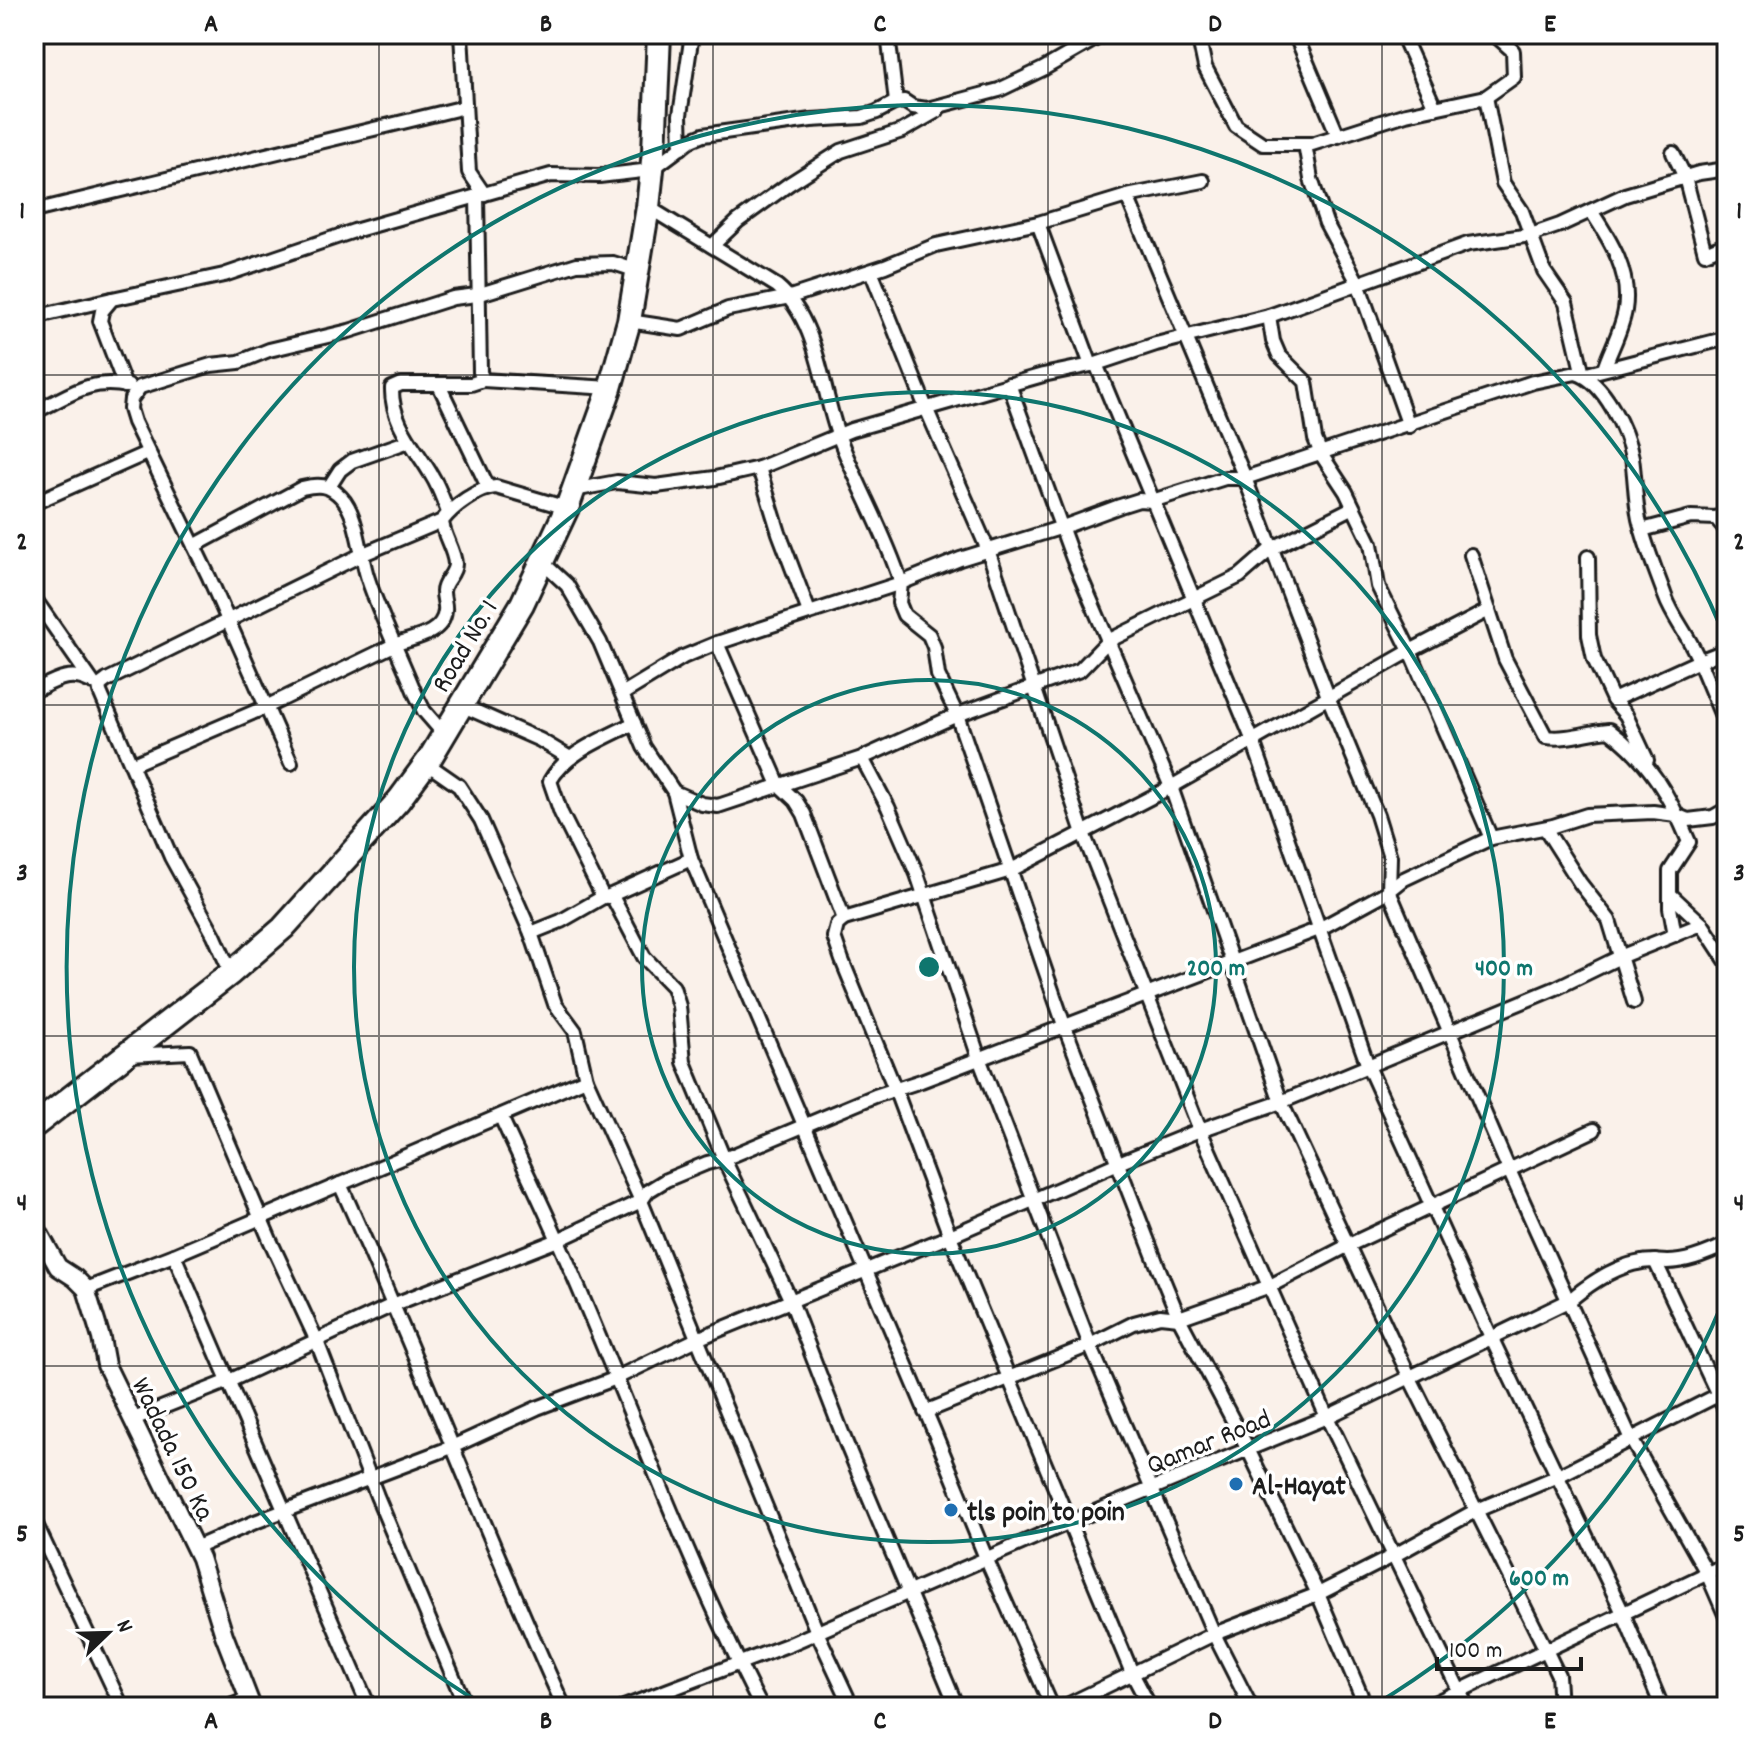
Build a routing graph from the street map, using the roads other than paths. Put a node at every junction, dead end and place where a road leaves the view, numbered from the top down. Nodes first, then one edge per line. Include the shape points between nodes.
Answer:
1 (461, 34) edge
2 (659, 34) edge
3 (692, 34) edge
4 (888, 34) edge
5 (1103, 34) edge
6 (1198, 34) edge
7 (1295, 34) edge
8 (1402, 34) edge
9 (1494, 34) edge
10 (1486, 97) junction
11 (953, 101) junction
12 (896, 102) junction
13 (465, 107) junction
14 (1435, 108) junction
15 (1338, 136) junction
16 (1305, 144) junction
17 (681, 148) junction
18 (1673, 153) dead end
19 (1727, 169) edge
20 (651, 170) junction
21 (1685, 177) junction
22 (1203, 181) dead end
23 (480, 195) junction
24 (1127, 196) junction
25 (648, 207) junction
26 (34, 211) edge
27 (1591, 211) junction
28 (1038, 223) junction
29 (1531, 235) junction
30 (1727, 244) edge
31 (712, 246) junction
32 (638, 271) junction
33 (871, 271) junction
34 (1358, 283) junction
35 (477, 295) junction
36 (790, 297) junction
37 (112, 299) junction
38 (1269, 316) junction
39 (34, 317) edge
40 (629, 321) junction
41 (1186, 338) junction
42 (1727, 338) edge
43 (1094, 364) junction
44 (1604, 369) junction
45 (1583, 375) junction
46 (483, 380) junction
47 (1009, 384) junction
48 (439, 385) junction
49 (125, 386) junction
50 (140, 387) junction
51 (610, 388) junction
52 (926, 408) junction
53 (34, 412) edge
54 (1409, 426) junction
55 (838, 435) junction
56 (409, 441) junction
57 (149, 452) junction
58 (1321, 454) junction
59 (759, 468) junction
60 (1245, 478) junction
61 (329, 487) junction
62 (488, 487) junction
63 (570, 499) junction
64 (1152, 501) junction
65 (34, 503) edge
66 (1352, 508) junction
67 (445, 516) junction
68 (1722, 516) edge
69 (1063, 527) junction
70 (1642, 530) junction
71 (1727, 531) edge
72 (194, 546) junction
73 (1271, 549) junction
74 (988, 550) junction
75 (361, 555) junction
76 (1471, 555) dead end
77 (1588, 557) dead end
78 (543, 563) junction
79 (901, 583) junction
80 (34, 598) edge
81 (1194, 600) junction
82 (1489, 610) junction
83 (809, 612) junction
84 (229, 621) junction
85 (1108, 641) junction
86 (717, 643) junction
87 (396, 644) junction
88 (1727, 650) edge
89 (1410, 651) junction
90 (1699, 661) junction
91 (96, 685) junction
92 (1032, 687) junction
93 (34, 691) edge
94 (622, 694) junction
95 (1329, 699) junction
96 (1613, 700) junction
97 (461, 705) junction
98 (266, 707) junction
99 (957, 715) junction
100 (634, 723) junction
101 (1727, 728) edge
102 (444, 734) junction
103 (1253, 741) junction
104 (570, 758) junction
105 (862, 758) junction
106 (291, 763) dead end
107 (426, 763) junction
108 (133, 764) junction
109 (1650, 767) junction
110 (779, 785) junction
111 (1171, 787) junction
112 (674, 792) junction
113 (1727, 809) edge
114 (1676, 815) junction
115 (1545, 828) junction
116 (1083, 833) junction
117 (1491, 838) junction
118 (691, 859) junction
119 (1011, 870) junction
120 (1389, 891) junction
121 (1670, 894) junction
122 (924, 895) junction
123 (608, 896) junction
124 (844, 919) junction
125 (1702, 924) junction
126 (1319, 929) junction
127 (531, 933) junction
128 (1675, 935) junction
129 (1622, 956) junction
130 (1727, 962) edge
131 (1232, 963) junction
132 (231, 973) junction
133 (1147, 995) junction
134 (1634, 1002) dead end
135 (1064, 1025) junction
136 (1450, 1031) junction
137 (128, 1055) junction
138 (979, 1058) junction
139 (1368, 1066) junction
140 (586, 1079) junction
141 (895, 1089) junction
142 (1281, 1102) junction
143 (501, 1117) junction
144 (805, 1124) junction
145 (34, 1126) edge
146 (1200, 1130) junction
147 (1594, 1130) dead end
148 (724, 1159) junction
149 (1116, 1164) junction
150 (1509, 1170) junction
151 (340, 1184) junction
152 (1032, 1199) junction
153 (641, 1201) junction
154 (1430, 1206) junction
155 (260, 1217) junction
156 (34, 1224) edge
157 (950, 1236) junction
158 (558, 1240) junction
159 (1727, 1244) edge
160 (1349, 1245) junction
161 (174, 1255) junction
162 (1655, 1261) junction
163 (864, 1269) junction
164 (1270, 1286) junction
165 (86, 1289) junction
166 (1570, 1300) junction
167 (791, 1301) junction
168 (395, 1304) junction
169 (1179, 1318) junction
170 (1491, 1337) junction
171 (316, 1339) junction
172 (697, 1339) junction
173 (1090, 1345) junction
174 (1009, 1378) junction
175 (1410, 1378) junction
176 (614, 1379) junction
177 (229, 1381) junction
178 (1718, 1395) junction
179 (925, 1412) junction
180 (1727, 1414) edge
181 (1327, 1417) junction
182 (131, 1420) junction
183 (1631, 1439) junction
184 (452, 1447) junction
185 (1248, 1449) junction
186 (1556, 1477) junction
187 (371, 1478) junction
188 (1153, 1488) junction
189 (285, 1511) junction
190 (1475, 1511) junction
191 (34, 1520) edge
192 (1070, 1522) junction
193 (195, 1548) junction
194 (1395, 1555) junction
195 (986, 1558) junction
196 (1727, 1564) edge
197 (1707, 1573) junction
198 (907, 1593) junction
199 (1318, 1594) junction
200 (1623, 1613) junction
201 (1727, 1619) edge
202 (817, 1632) junction
203 (1214, 1634) junction
204 (1546, 1650) junction
205 (738, 1663) junction
206 (1132, 1673) junction
207 (1460, 1691) junction
208 (658, 1693) junction
209 (250, 1703) edge
210 (122, 1707) edge
211 (228, 1707) edge
212 (369, 1707) edge
213 (466, 1707) edge
214 (564, 1707) edge
215 (624, 1707) edge
216 (657, 1707) edge
217 (761, 1707) edge
218 (852, 1707) edge
219 (957, 1707) edge
220 (1052, 1707) edge
221 (1063, 1707) edge
222 (1150, 1707) edge
223 (1251, 1707) edge
224 (1366, 1707) edge
225 (1426, 1707) edge
226 (1467, 1707) edge
227 (1560, 1707) edge
228 (1662, 1707) edge

1 - 13 street
2 - 20 highway, Road No. 1
3 - 17 street via 680,115
4 - 12 street
5 - 11 street via 1008,86
6 - 16 street via 1205,67 1236,126 1263,144
7 - 15 street
8 - 14 street
9 - 10 street via 1513,51 1514,77
10 - 14 street
10 - 29 street via 1503,183
11 - 12 street via 927,109
11 - 31 street via 902,131 841,151 738,221
12 - 17 street via 862,117 703,135
13 - 23 street via 469,172
13 - 26 street
14 - 15 street
15 - 16 street
16 - 34 street via 1326,223
17 - 20 street
18 - 21 street
19 - 21 street
20 - 23 street via 551,175
20 - 25 highway, Road No. 1
21 - 27 street
21 - 30 street via 1705,253
22 - 24 street
23 - 35 street
23 - 37 street via 224,275
24 - 28 street
24 - 41 street
25 - 31 street
25 - 32 highway, Road No. 1
27 - 29 street
27 - 44 street via 1616,251 1627,291 1625,313
28 - 33 street via 936,245
28 - 43 street
29 - 34 street via 1468,244
29 - 45 street via 1544,271 1566,303
31 - 36 street
32 - 35 street via 613,263 577,264
32 - 40 highway, Road No. 1
33 - 36 street
33 - 52 street
34 - 38 street
34 - 54 street
35 - 46 street
35 - 50 street
36 - 40 street via 728,309 681,329
36 - 55 street via 808,335
37 - 39 street
37 - 49 street via 100,321
38 - 41 street
38 - 58 street via 1275,348 1309,389
40 - 51 highway, Road No. 1
41 - 43 street
41 - 60 street
42 - 44 street
43 - 47 street
43 - 64 street
44 - 45 street
45 - 54 street via 1533,382
45 - 70 street via 1607,398 1631,453
46 - 48 street
46 - 51 street
47 - 52 street
47 - 69 street
48 - 56 street via 392,388
48 - 62 street
49 - 50 street
49 - 53 street via 98,384
50 - 57 street via 130,409
51 - 63 highway, Road No. 1
52 - 55 street
52 - 74 street
54 - 58 street
55 - 59 street
55 - 79 street
56 - 61 street via 352,461
56 - 67 street via 432,475
57 - 65 street
57 - 72 street
58 - 60 street
58 - 66 street
59 - 63 street via 656,486 617,482
59 - 83 street
60 - 64 street via 1225,478
60 - 73 street
61 - 72 street via 302,488
61 - 75 street via 344,499
62 - 63 street
62 - 67 street
63 - 78 highway, Road No. 1
64 - 69 street via 1139,500
64 - 81 street
66 - 73 street
66 - 89 street via 1371,544 1378,586
67 - 75 street
67 - 87 street via 443,532 455,563 444,587 444,619 422,636
68 - 70 street via 1691,517
68 - 71 street
69 - 74 street
69 - 85 street
70 - 90 street via 1666,601
72 - 84 street
73 - 81 street via 1240,576
73 - 95 street
74 - 79 street
74 - 92 street
75 - 84 street
75 - 87 street
76 - 82 street
77 - 96 street via 1589,635
78 - 94 street via 575,596
78 - 97 highway, Road No. 1
79 - 83 street
79 - 99 street via 904,615 929,635 938,675
80 - 91 street
81 - 85 street
81 - 103 street
82 - 89 street
82 - 109 street via 1505,659 1546,737 1609,730
83 - 86 street
84 - 91 street
84 - 98 street
85 - 92 street via 1080,670
85 - 111 street
86 - 94 street
86 - 110 street
87 - 98 street
87 - 102 street via 424,711
88 - 90 street
89 - 95 street
89 - 117 street
90 - 96 street
90 - 101 street
91 - 93 street via 70,675
91 - 108 street
92 - 99 street
92 - 116 street
94 - 100 street
95 - 103 street
95 - 120 street via 1387,843
96 - 109 street via 1626,715
97 - 102 highway, Road No. 1
97 - 104 street
98 - 106 street
98 - 108 street
99 - 105 street
99 - 119 street
100 - 104 street
100 - 112 street
102 - 107 highway, Road No. 1
103 - 111 street
103 - 126 street
104 - 123 street via 554,773 552,792
105 - 110 street
105 - 122 street
107 - 127 street via 459,786 481,820
107 - 132 highway, Road No. 1 via 283,928
108 - 132 street via 171,857
109 - 114 street
110 - 112 street via 718,806
110 - 124 street via 804,814
111 - 116 street
111 - 131 street
112 - 118 street
113 - 114 street via 1700,819
114 - 115 street via 1587,815
114 - 121 street via 1689,842 1670,871
115 - 117 street
115 - 129 street via 1609,920
116 - 119 street
116 - 133 street
117 - 120 street
118 - 123 street
118 - 144 street
119 - 122 street
119 - 135 street
120 - 126 street
120 - 136 street
121 - 125 street
121 - 128 street
122 - 124 street
122 - 138 street
123 - 127 street
123 - 148 street via 644,957 673,987 684,1062
124 - 141 street via 834,937
125 - 128 street
125 - 130 street
126 - 131 street
126 - 139 street
127 - 140 street via 555,1004 575,1031
128 - 129 street
129 - 134 street
129 - 136 street
131 - 133 street
131 - 142 street
132 - 137 highway, Road No. 1
133 - 135 street
133 - 146 street
135 - 138 street
135 - 149 street
136 - 139 street
136 - 150 street
137 - 145 highway, Road No. 1
137 - 155 street via 190,1052
138 - 141 street
138 - 152 street
139 - 142 street
139 - 154 street
140 - 143 street
140 - 153 street
141 - 144 street
141 - 157 street
142 - 146 street
142 - 160 street
143 - 151 street
143 - 158 street
144 - 148 street
144 - 163 street
146 - 149 street
146 - 164 street
147 - 150 street
148 - 153 street via 666,1180
148 - 167 street
149 - 152 street
149 - 169 street
150 - 154 street
150 - 166 street
151 - 155 street
151 - 168 street
152 - 157 street
152 - 173 street
153 - 158 street
153 - 172 street
154 - 160 street
154 - 170 street
155 - 161 street
155 - 171 street
156 - 165 street via 58,1267
157 - 163 street
157 - 174 street
158 - 168 street
158 - 176 street
159 - 162 street, Qamar Road via 1709,1253
160 - 164 street
160 - 175 street
161 - 165 street
161 - 177 street
162 - 166 street, Qamar Road via 1632,1264
162 - 178 street
163 - 167 street
163 - 179 street
164 - 169 street
164 - 181 street
165 - 182 street, Wadada 150 Ka via 106,1365
166 - 170 street, Qamar Road
166 - 183 street
167 - 172 street
167 - 198 street
168 - 171 street
168 - 184 street
169 - 173 street via 1144,1319
169 - 185 street
170 - 175 street, Qamar Road
170 - 186 street
171 - 177 street
171 - 187 street
172 - 176 street
172 - 202 street
173 - 174 street
173 - 188 street
174 - 179 street
174 - 192 street
175 - 181 street, Qamar Road
175 - 190 street
176 - 184 street
176 - 205 street
177 - 182 street
177 - 189 street
178 - 180 street
178 - 183 street
179 - 195 street
181 - 185 street, Qamar Road
181 - 194 street
182 - 193 street, Wadada 150 Ka
183 - 186 street
183 - 197 street
184 - 187 street
184 - 214 street
185 - 188 street, Qamar Road
185 - 199 street
186 - 190 street
186 - 200 street
187 - 189 street
187 - 213 street
188 - 192 street, Qamar Road
188 - 203 street
189 - 193 street
189 - 212 street
190 - 194 street
190 - 204 street
191 - 210 street
192 - 195 street, Qamar Road
192 - 206 street
193 - 209 street, Wadada 150 Ka
194 - 199 street
194 - 207 street
195 - 198 street, Qamar Road
195 - 220 street
196 - 197 street
197 - 200 street
197 - 201 street
198 - 202 street, Qamar Road
198 - 219 street
199 - 203 street
199 - 224 street
200 - 204 street
200 - 228 street
202 - 205 street, Qamar Road
202 - 218 street
203 - 206 street
203 - 223 street
204 - 207 street
204 - 227 street via 1558,1675
205 - 208 street, Qamar Road
205 - 217 street
206 - 221 street
206 - 222 street
207 - 225 street
207 - 226 street
208 - 215 street, Qamar Road
208 - 216 street
209 - 211 street

